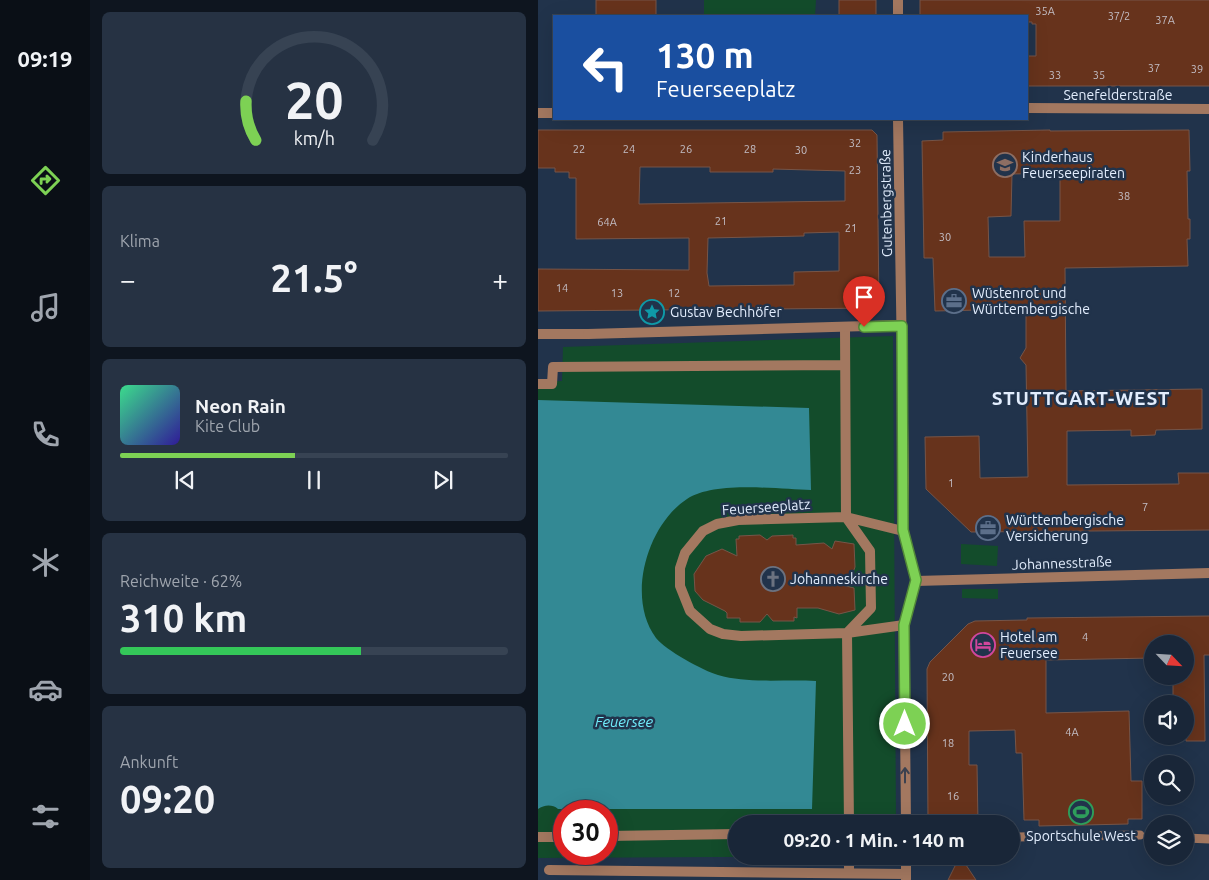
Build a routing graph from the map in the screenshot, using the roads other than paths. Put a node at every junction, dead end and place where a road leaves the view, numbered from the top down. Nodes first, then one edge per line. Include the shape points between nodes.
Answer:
1 (898, 0) edge
2 (898, 15) edge
3 (1028, 108) edge
4 (1210, 108) edge
5 (538, 113) edge
6 (553, 113) edge
7 (898, 120) edge
8 (902, 326) junction
9 (845, 328) junction
10 (538, 334) edge
11 (845, 365) junction
12 (538, 384) edge
13 (846, 517) junction
14 (903, 530) junction
15 (1210, 573) edge
16 (916, 580) junction
17 (904, 625) junction
18 (848, 633) junction
19 (849, 815) edge
20 (906, 815) edge
21 (728, 834) edge
22 (1140, 834) dead end
23 (618, 836) edge
24 (1020, 836) edge
25 (538, 837) edge
26 (553, 837) edge
27 (1194, 838) edge
28 (1210, 839) edge
29 (849, 865) edge
30 (549, 870) dead end
31 (849, 873) junction
32 (906, 877) edge

1 - 2 street
3 - 4 street, Senefelderstraße
5 - 6 street
7 - 8 street, Gutenbergstraße
8 - 9 street
8 - 14 street, Gutenbergstraße
9 - 10 street
9 - 11 street
11 - 12 street via 553,367 552,384
11 - 13 street
13 - 14 street, Feuerseeplatz
13 - 18 street via 870,551 871,593 871,608
13 - 18 street, Feuerseeplatz via 738,520 717,524 703,531 685,553 680,568 680,586 690,611 710,629 723,634
14 - 16 street, Gutenbergstraße
15 - 16 street, Johannesstraße
16 - 17 street, Gutenbergstraße
17 - 18 street, Feuerseeplatz
20 -> 17 street, Gutenbergstraße
18 - 19 street
21 - 23 street
22 - 24 lane
25 - 26 street
27 - 28 lane
29 - 31 street
30 - 31 street
31 - 32 street

